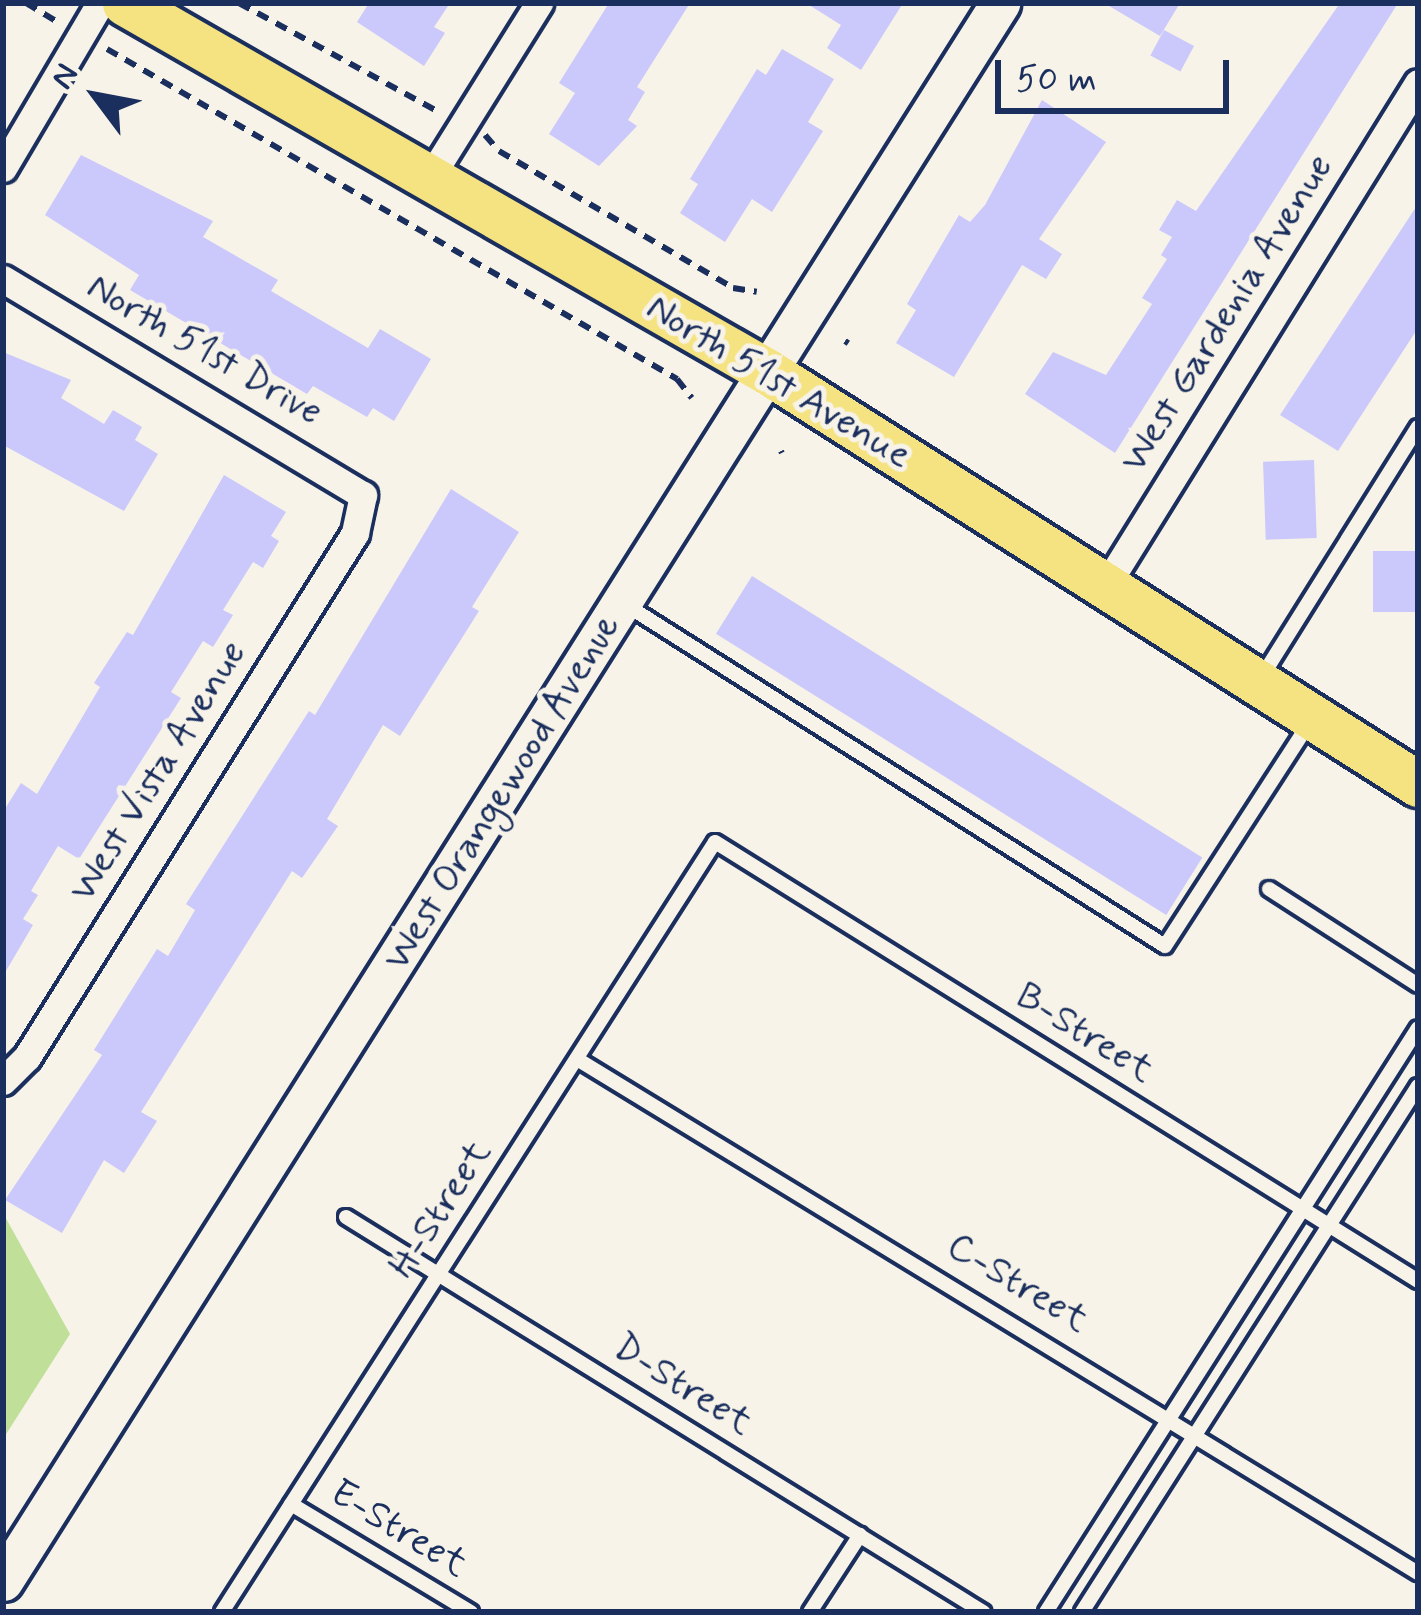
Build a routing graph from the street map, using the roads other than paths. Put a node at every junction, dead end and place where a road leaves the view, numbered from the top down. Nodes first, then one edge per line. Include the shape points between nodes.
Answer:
1 (100, 3) edge
2 (124, 3) edge
3 (539, 3) edge
4 (1000, 3) edge
5 (1418, 83) edge
6 (3, 168) edge
7 (429, 178) junction
8 (3, 279) edge
9 (768, 372) junction
10 (1418, 427) edge
11 (363, 495) joint
12 (1105, 586) junction
13 (623, 603) junction
14 (1259, 682) junction
15 (1313, 717) junction
16 (1417, 780) edge
17 (715, 842) joint
18 (1269, 889) dead end
19 (1418, 985) edge
20 (1418, 1028) edge
21 (577, 1059) junction
22 (3, 1081) edge
23 (1418, 1086) edge
24 (1303, 1209) junction
25 (346, 1217) dead end
26 (1329, 1225) junction
27 (440, 1275) junction
28 (1418, 1281) edge
29 (1171, 1415) junction
30 (1197, 1432) junction
31 (292, 1504) junction
32 (860, 1535) junction
33 (1418, 1573) edge
34 (3, 1581) edge
35 (221, 1612) edge
36 (471, 1612) edge
37 (810, 1612) edge
38 (982, 1612) edge
39 (1046, 1612) edge
40 (1082, 1612) edge

1 - 6 street
2 - 7 main road, North 51st Avenue
3 - 7 street
4 - 9 street, West Orangewood Avenue
5 - 12 street, West Gardenia Avenue
7 - 9 main road, North 51st Avenue
8 - 11 street, North 51st Drive
9 - 12 main road, North 51st Avenue
9 - 13 street, West Orangewood Avenue
10 - 14 lane
11 - 22 street, West Vista Avenue via 355,533 27,1057
12 - 14 main road, North 51st Avenue
13 - 15 lane via 1165,946
13 - 34 street, West Orangewood Avenue
14 - 15 main road, North 51st Avenue
15 - 16 main road, North 51st Avenue
17 - 21 lane, H-Street
17 - 24 lane, B-Street
18 - 19 lane
20 - 24 lane
21 - 27 lane, H-Street
21 - 29 lane, C-Street
23 - 26 lane
24 - 26 lane, B-Street
24 - 29 lane
25 - 27 lane, D-Street
26 - 28 lane, B-Street
26 - 30 lane
27 - 31 lane, H-Street
27 - 32 lane, D-Street
29 - 30 lane, C-Street
29 - 39 lane
30 - 33 lane, C-Street
30 - 40 lane
31 - 35 lane, H-Street
31 - 36 lane, E-Street
32 - 37 lane
32 - 38 lane, D-Street

